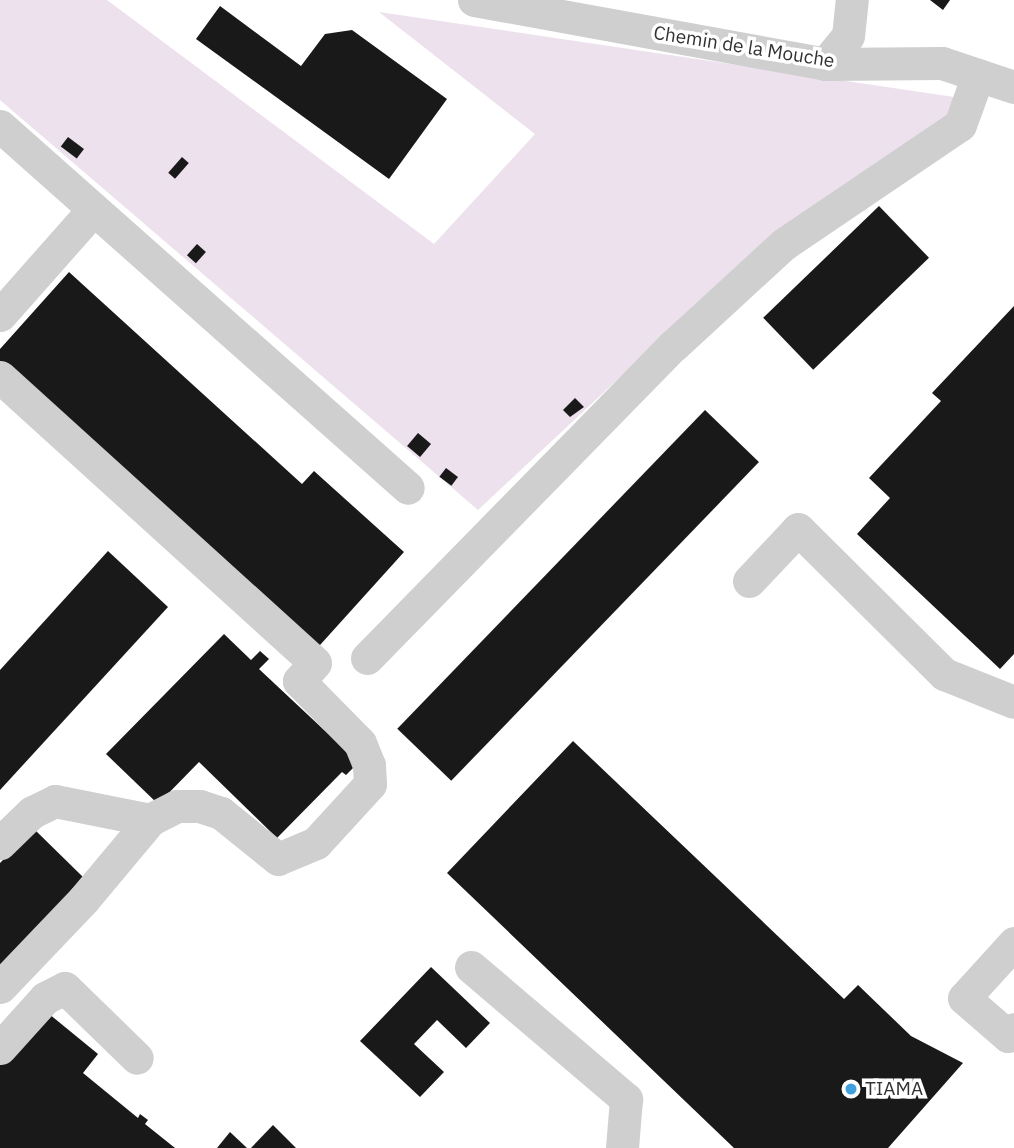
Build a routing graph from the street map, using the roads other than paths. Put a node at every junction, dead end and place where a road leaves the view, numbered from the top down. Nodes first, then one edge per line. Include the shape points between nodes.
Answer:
1 (474, 0) edge
2 (852, 0) edge
3 (825, 64) junction
4 (978, 75) junction
5 (1014, 87) edge
6 (0, 126) edge
7 (93, 210) junction
8 (0, 315) edge
9 (0, 377) edge
10 (408, 488) dead end
11 (749, 581) dead end
12 (367, 659) dead end
13 (1014, 702) edge
14 (150, 820) junction
15 (0, 843) edge
16 (1014, 943) edge
17 (471, 967) dead end
18 (0, 987) edge
19 (1014, 1029) edge
20 (0, 1048) edge
21 (137, 1058) dead end
22 (622, 1148) edge

1 - 3 street, Chemin de la Mouche
2 - 3 street via 848,36
3 - 4 street, Chemin de la Mouche via 942,64
4 - 5 street, Chemin de la Mouche
4 - 12 street via 960,125 774,253 674,345
6 - 7 street
7 - 8 street
7 - 10 street
9 - 14 street via 314,663 299,681 360,743 369,765 370,784 316,843 295,855 278,859 221,813 200,806 177,806
11 - 13 street via 799,529 944,674
14 - 15 street via 55,801 32,812
14 - 18 street via 85,899
16 - 19 street via 964,998 1008,1036
17 - 22 street via 626,1099
20 - 21 street via 45,998 65,988

